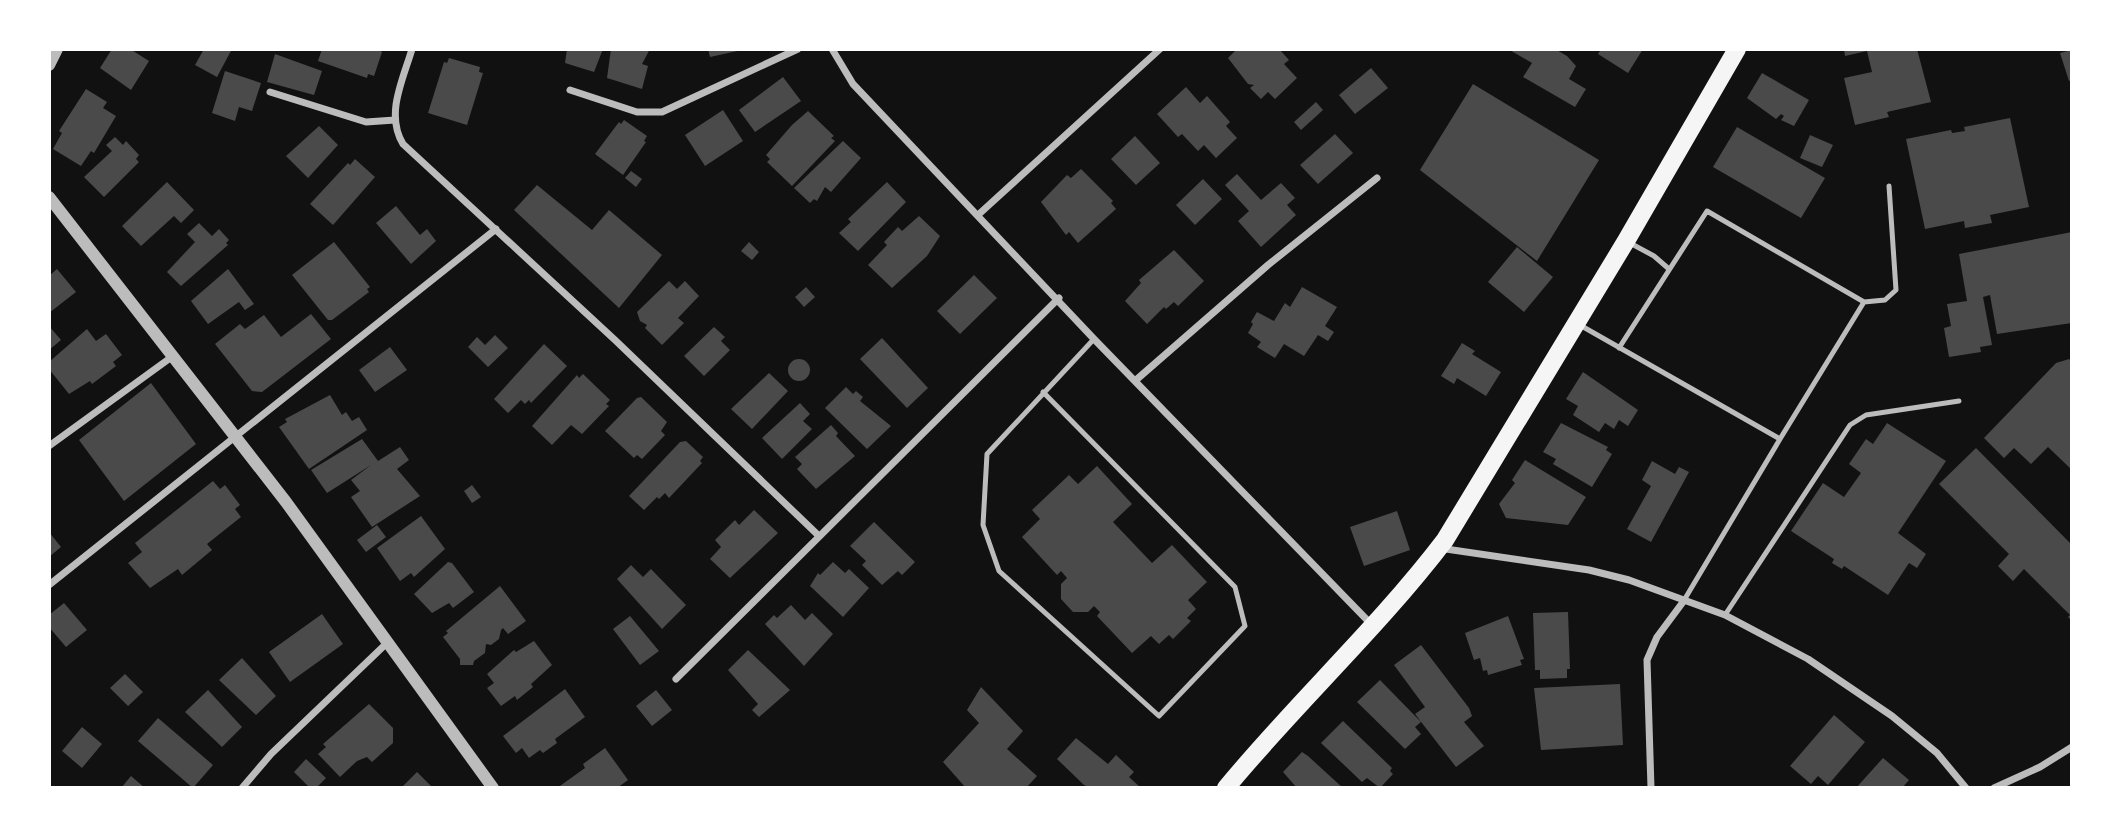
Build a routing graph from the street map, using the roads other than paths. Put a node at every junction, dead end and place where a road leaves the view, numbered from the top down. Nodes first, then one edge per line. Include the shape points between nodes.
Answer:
1 (57, 49) edge
2 (412, 49) edge
3 (797, 49) edge
4 (832, 49) edge
5 (1160, 49) edge
6 (1737, 49) edge
7 (49, 65) edge
8 (570, 90) dead end
9 (270, 92) dead end
10 (394, 120) junction
11 (1377, 178) dead end
12 (1889, 186) dead end
13 (49, 197) edge
14 (978, 215) junction
15 (496, 229) junction
16 (1626, 241) junction
17 (1669, 269) junction
18 (1059, 298) junction
19 (1864, 302) junction
20 (1575, 323) junction
21 (1094, 339) junction
22 (1619, 348) junction
23 (174, 355) junction
24 (1136, 380) junction
25 (1043, 392) junction
26 (1959, 401) dead end
27 (236, 436) junction
28 (1780, 439) junction
29 (49, 446) edge
30 (819, 536) junction
31 (1438, 548) junction
32 (49, 585) edge
33 (1683, 602) junction
34 (1725, 615) junction
35 (1371, 624) junction
36 (389, 641) junction
37 (676, 679) dead end
38 (2072, 747) edge
39 (242, 788) edge
40 (493, 788) edge
41 (1226, 788) edge
42 (1651, 788) edge
43 (1966, 788) edge
44 (1994, 788) edge

1 - 7 street
2 - 10 street
3 - 8 street via 663,112 637,112
4 - 14 street via 853,84
5 - 14 street
6 - 16 main road
9 - 10 street via 366,122
10 - 15 street via 409,151
11 - 24 street
12 - 19 lane via 1896,290 1885,300
13 - 23 street
14 - 18 street
15 - 27 street
15 - 30 street
16 - 17 lane
16 - 20 main road
17 - 19 lane via 1707,211
17 - 22 lane
18 - 21 street
18 - 30 street
19 - 28 lane
20 - 22 lane
20 - 31 main road
21 - 24 street
21 - 25 lane
22 - 28 lane
23 - 27 street
23 - 29 street
24 - 35 street
25 - 25 lane via 987,454 983,525 999,571 1159,716 1245,626 1235,587
26 - 34 lane via 1866,415 1850,425
27 - 32 street
27 - 36 street
28 - 33 lane
30 - 37 street
31 - 33 street via 1589,570
31 - 35 main road
33 - 34 street
33 - 42 street via 1657,637 1647,660
34 - 43 street via 1808,659 1892,716 1937,754
35 - 41 main road
36 - 39 street via 271,754
36 - 40 street
38 - 44 street

